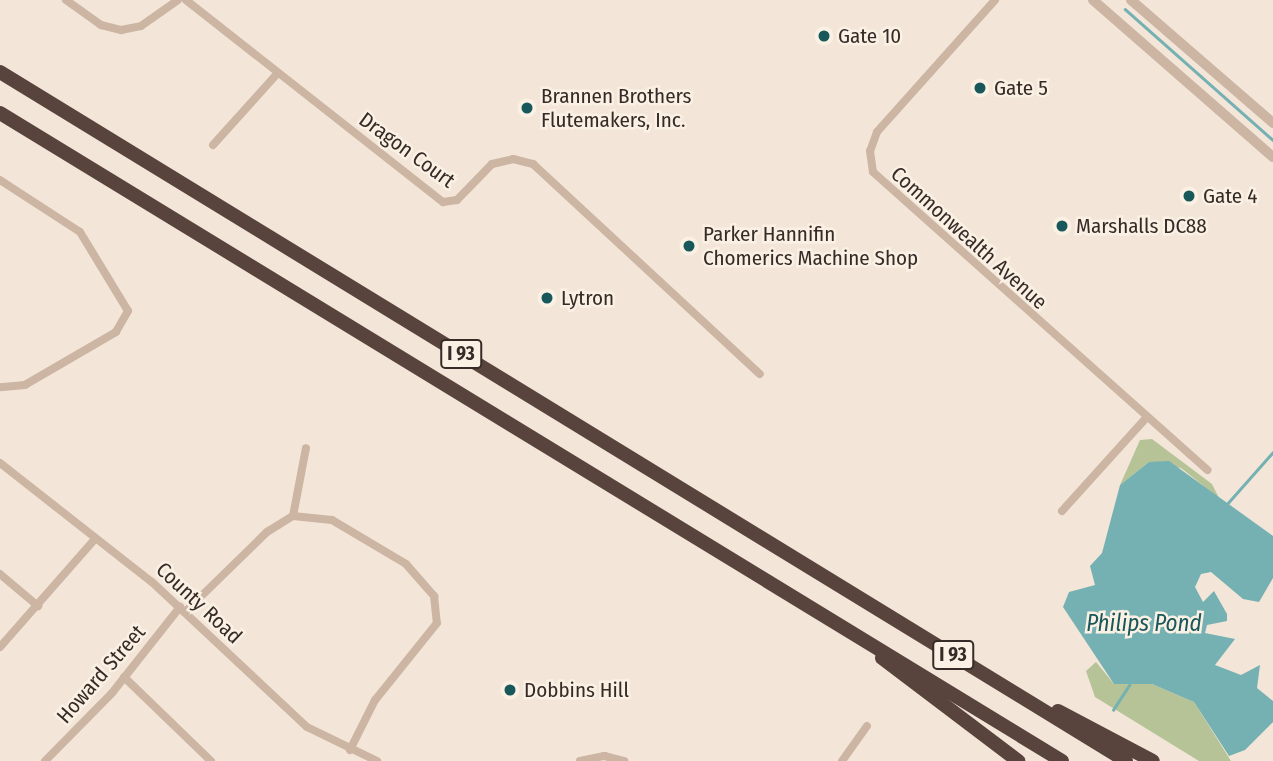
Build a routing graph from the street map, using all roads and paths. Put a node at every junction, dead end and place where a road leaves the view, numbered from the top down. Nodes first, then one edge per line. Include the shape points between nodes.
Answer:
1 (65, 0) edge
2 (178, 0) edge
3 (186, 0) edge
4 (995, 0) edge
5 (1093, 0) edge
6 (1131, 0) edge
7 (0, 72) edge
8 (277, 74) junction
9 (0, 113) edge
10 (1273, 123) edge
11 (214, 145) dead end
12 (1273, 157) edge
13 (0, 180) edge
14 (760, 374) dead end
15 (0, 387) edge
16 (1145, 419) junction
17 (306, 448) dead end
18 (0, 463) edge
19 (1208, 470) dead end
20 (1062, 511) dead end
21 (293, 516) junction
22 (95, 539) junction
23 (0, 574) edge
24 (38, 606) junction
25 (182, 609) junction
26 (851, 632) junction
27 (0, 647) edge
28 (124, 677) junction
29 (1022, 697) junction
30 (867, 726) dead end
31 (354, 755) edge
32 (45, 761) edge
33 (211, 761) edge
34 (377, 761) edge
35 (580, 761) edge
36 (624, 761) edge
37 (842, 761) edge
38 (1018, 761) edge
39 (1062, 761) edge
40 (1126, 761) edge
41 (1153, 761) edge

1 - 2 street via 101,25 121,30 150,20
3 - 8 street, Dragon Court
4 - 16 street, Commonwealth Avenue via 877,132 871,168 882,185
5 - 12 street
6 - 10 street
7 - 29 highway, I 93
8 - 11 street
8 - 14 street, Dragon Court via 445,203 457,200 492,164 530,162
9 - 26 highway, I 93
13 - 15 street via 80,232 128,313 116,332 24,385
16 - 19 street, Commonwealth Avenue
16 - 20 street
17 - 21 street
18 - 22 street, County Road
21 - 25 street, Howard Street via 267,532
21 - 31 street via 332,520 377,542 421,578 437,605 434,632 375,699
22 - 24 street
22 - 25 street, County Road
23 - 24 street
24 - 27 street
25 - 28 street, Howard Street
25 - 31 street, County Road via 298,720
26 - 38 highway
26 - 39 highway, I 93
28 - 32 street, Howard Street
28 - 33 street
29 - 40 highway, I 93
29 - 41 highway via 1088,723
30 - 37 street
31 - 34 street, County Road
35 - 36 street via 604,756

